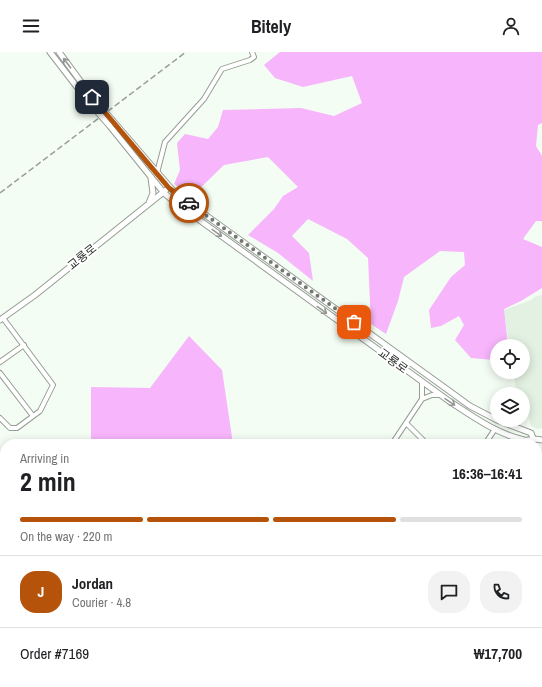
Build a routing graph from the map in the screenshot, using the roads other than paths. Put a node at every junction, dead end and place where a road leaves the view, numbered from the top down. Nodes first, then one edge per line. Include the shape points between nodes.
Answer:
1 (50, 52) edge
2 (59, 52) edge
3 (252, 52) edge
4 (90, 98) junction
5 (157, 173) junction
6 (150, 176) junction
7 (169, 188) junction
8 (164, 192) junction
9 (149, 204) junction
10 (2, 319) edge
11 (24, 345) junction
12 (0, 362) edge
13 (0, 374) edge
14 (422, 382) junction
15 (440, 395) junction
16 (422, 399) junction
17 (33, 416) junction
18 (490, 416) edge
19 (0, 418) edge
20 (406, 423) junction
21 (515, 427) edge
22 (495, 428) junction
23 (533, 438) junction
24 (395, 439) edge
25 (422, 439) edge
26 (488, 439) edge
27 (523, 439) edge
28 (530, 439) edge
29 (538, 439) edge

1 - 4 street
4 -> 2 street
3 - 5 street via 254,57 250,60 222,69 204,99 165,142
4 - 5 street, bridge via 114,121
4 - 6 street, bridge via 108,125
5 - 7 street
6 - 8 street
6 - 9 street via 153,193
7 - 8 street, 교룡로
7 - 18 street, 교룡로 via 470,406
8 - 9 street, 교룡로
8 -> 14 street, 교룡로 via 220,236
9 - 10 street, 교룡로
10 - 11 street
11 - 12 street
11 - 17 street via 53,385 40,411
13 - 17 street
14 - 15 street, 교룡로
14 - 16 street
15 - 16 street
15 -> 22 street, 교룡로
16 - 20 street
17 - 19 street via 14,429 6,426
20 - 24 street
20 - 25 street
21 - 23 street, 교룡로 via 531,433
22 - 26 street
22 - 27 street, 교룡로
23 - 28 street, 교룡로
23 - 29 street, 교룡로

